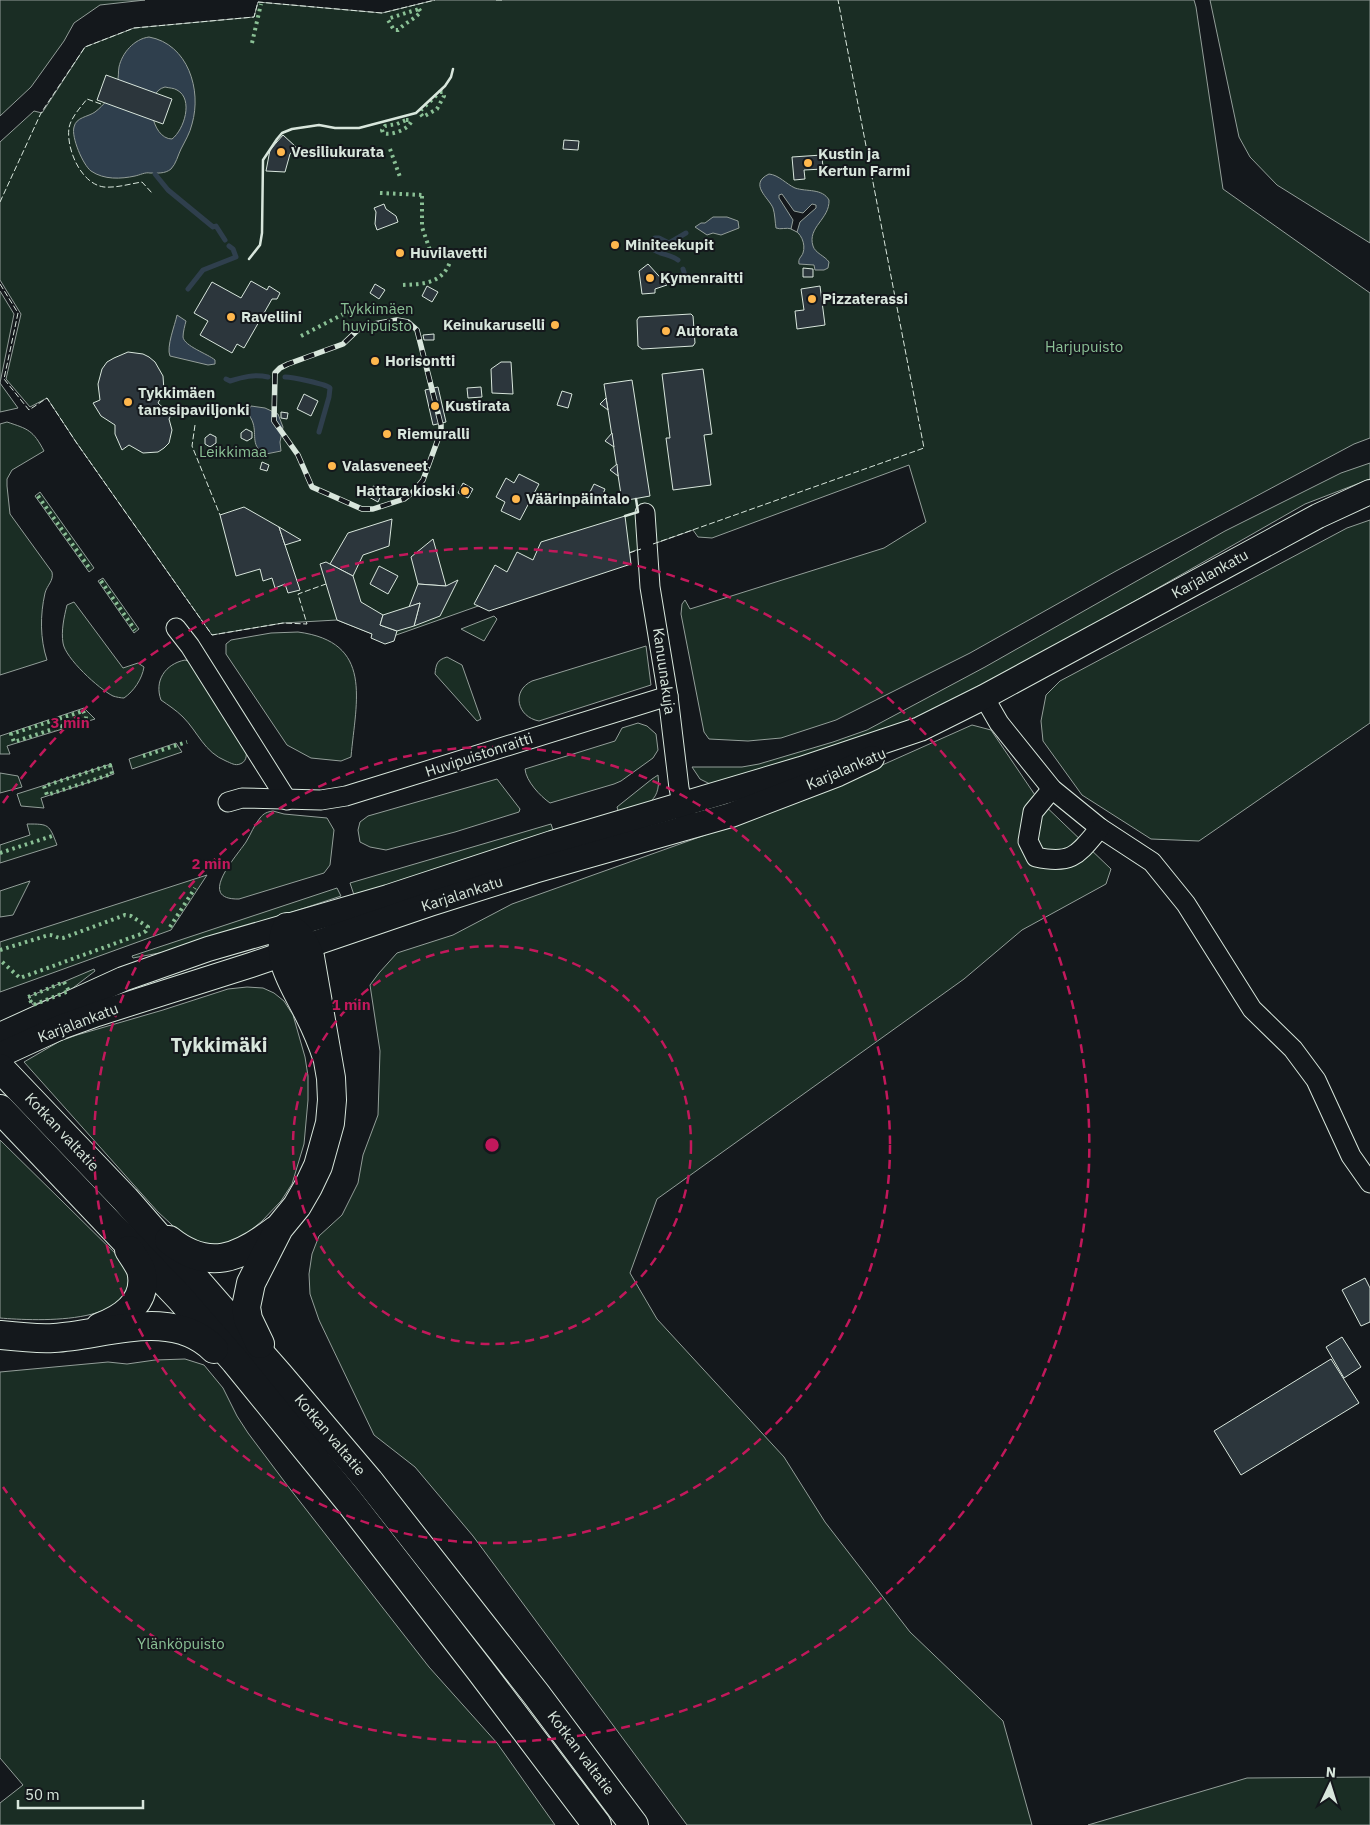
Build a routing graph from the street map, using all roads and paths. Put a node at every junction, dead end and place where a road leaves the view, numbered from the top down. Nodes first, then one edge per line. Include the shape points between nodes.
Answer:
1 (1370, 492) edge
2 (645, 513) dead end
3 (176, 628) dead end
4 (668, 696) junction
5 (984, 697) junction
6 (920, 729) junction
7 (1052, 789) junction
8 (287, 800) junction
9 (228, 802) dead end
10 (682, 805) junction
11 (688, 827) junction
12 (1100, 828) junction
13 (287, 927) junction
14 (295, 950) junction
15 (57, 1019) junction
16 (0, 1035) edge
17 (0, 1055) edge
18 (0, 1068) edge
19 (0, 1109) edge
20 (1370, 1183) edge
21 (125, 1199) junction
22 (114, 1228) junction
23 (279, 1228) junction
24 (82, 1334) junction
25 (0, 1335) edge
26 (279, 1375) junction
27 (274, 1409) junction
28 (597, 1825) edge
29 (634, 1825) edge

1 - 5 main road, Karjalankatu via 1318,516
2 - 4 street, Kanuunakuja via 650,586
3 - 8 street
4 - 8 street, Huvipuistonraitti via 346,796
4 - 10 street, Kanuunakuja
5 - 6 main road, Karjalankatu
5 - 7 street via 999,723
6 - 10 main road, Karjalankatu
6 - 11 main road, Karjalankatu via 895,748 838,774 731,815
7 - 12 street
7 - 12 street via 1033,812 1028,841 1036,857 1054,861 1078,854
8 - 9 street, Huvipuistonraitti via 242,798
10 - 11 street, Kanuunakuja
10 - 13 main road, Karjalankatu
11 - 14 main road, Karjalankatu via 534,871
12 - 20 street via 1152,862 1186,904 1252,1009 1293,1048 1316,1080 1351,1156
13 - 14 highway via 282,943
13 - 15 main road, Karjalankatu via 208,949 123,979
14 - 15 main road, Karjalankatu via 97,1014
14 - 23 highway via 314,978 332,1100 325,1145 308,1187
15 - 16 main road, Karjalankatu
15 - 17 main road, Karjalankatu
18 - 21 highway, Kotkan valtatie
19 - 22 highway, Kotkan valtatie
21 - 23 highway via 170,1241 196,1257 223,1259 239,1254 255,1247
21 - 26 highway, Kotkan valtatie
22 - 24 highway via 140,1270 140,1292 122,1318
22 - 27 highway, Kotkan valtatie via 186,1305
23 - 26 highway via 250,1283 246,1307 254,1334
24 - 25 highway via 54,1338
24 - 27 highway via 154,1326 185,1330 209,1344
26 - 29 highway, Kotkan valtatie via 454,1587
27 - 28 highway, Kotkan valtatie via 349,1501

